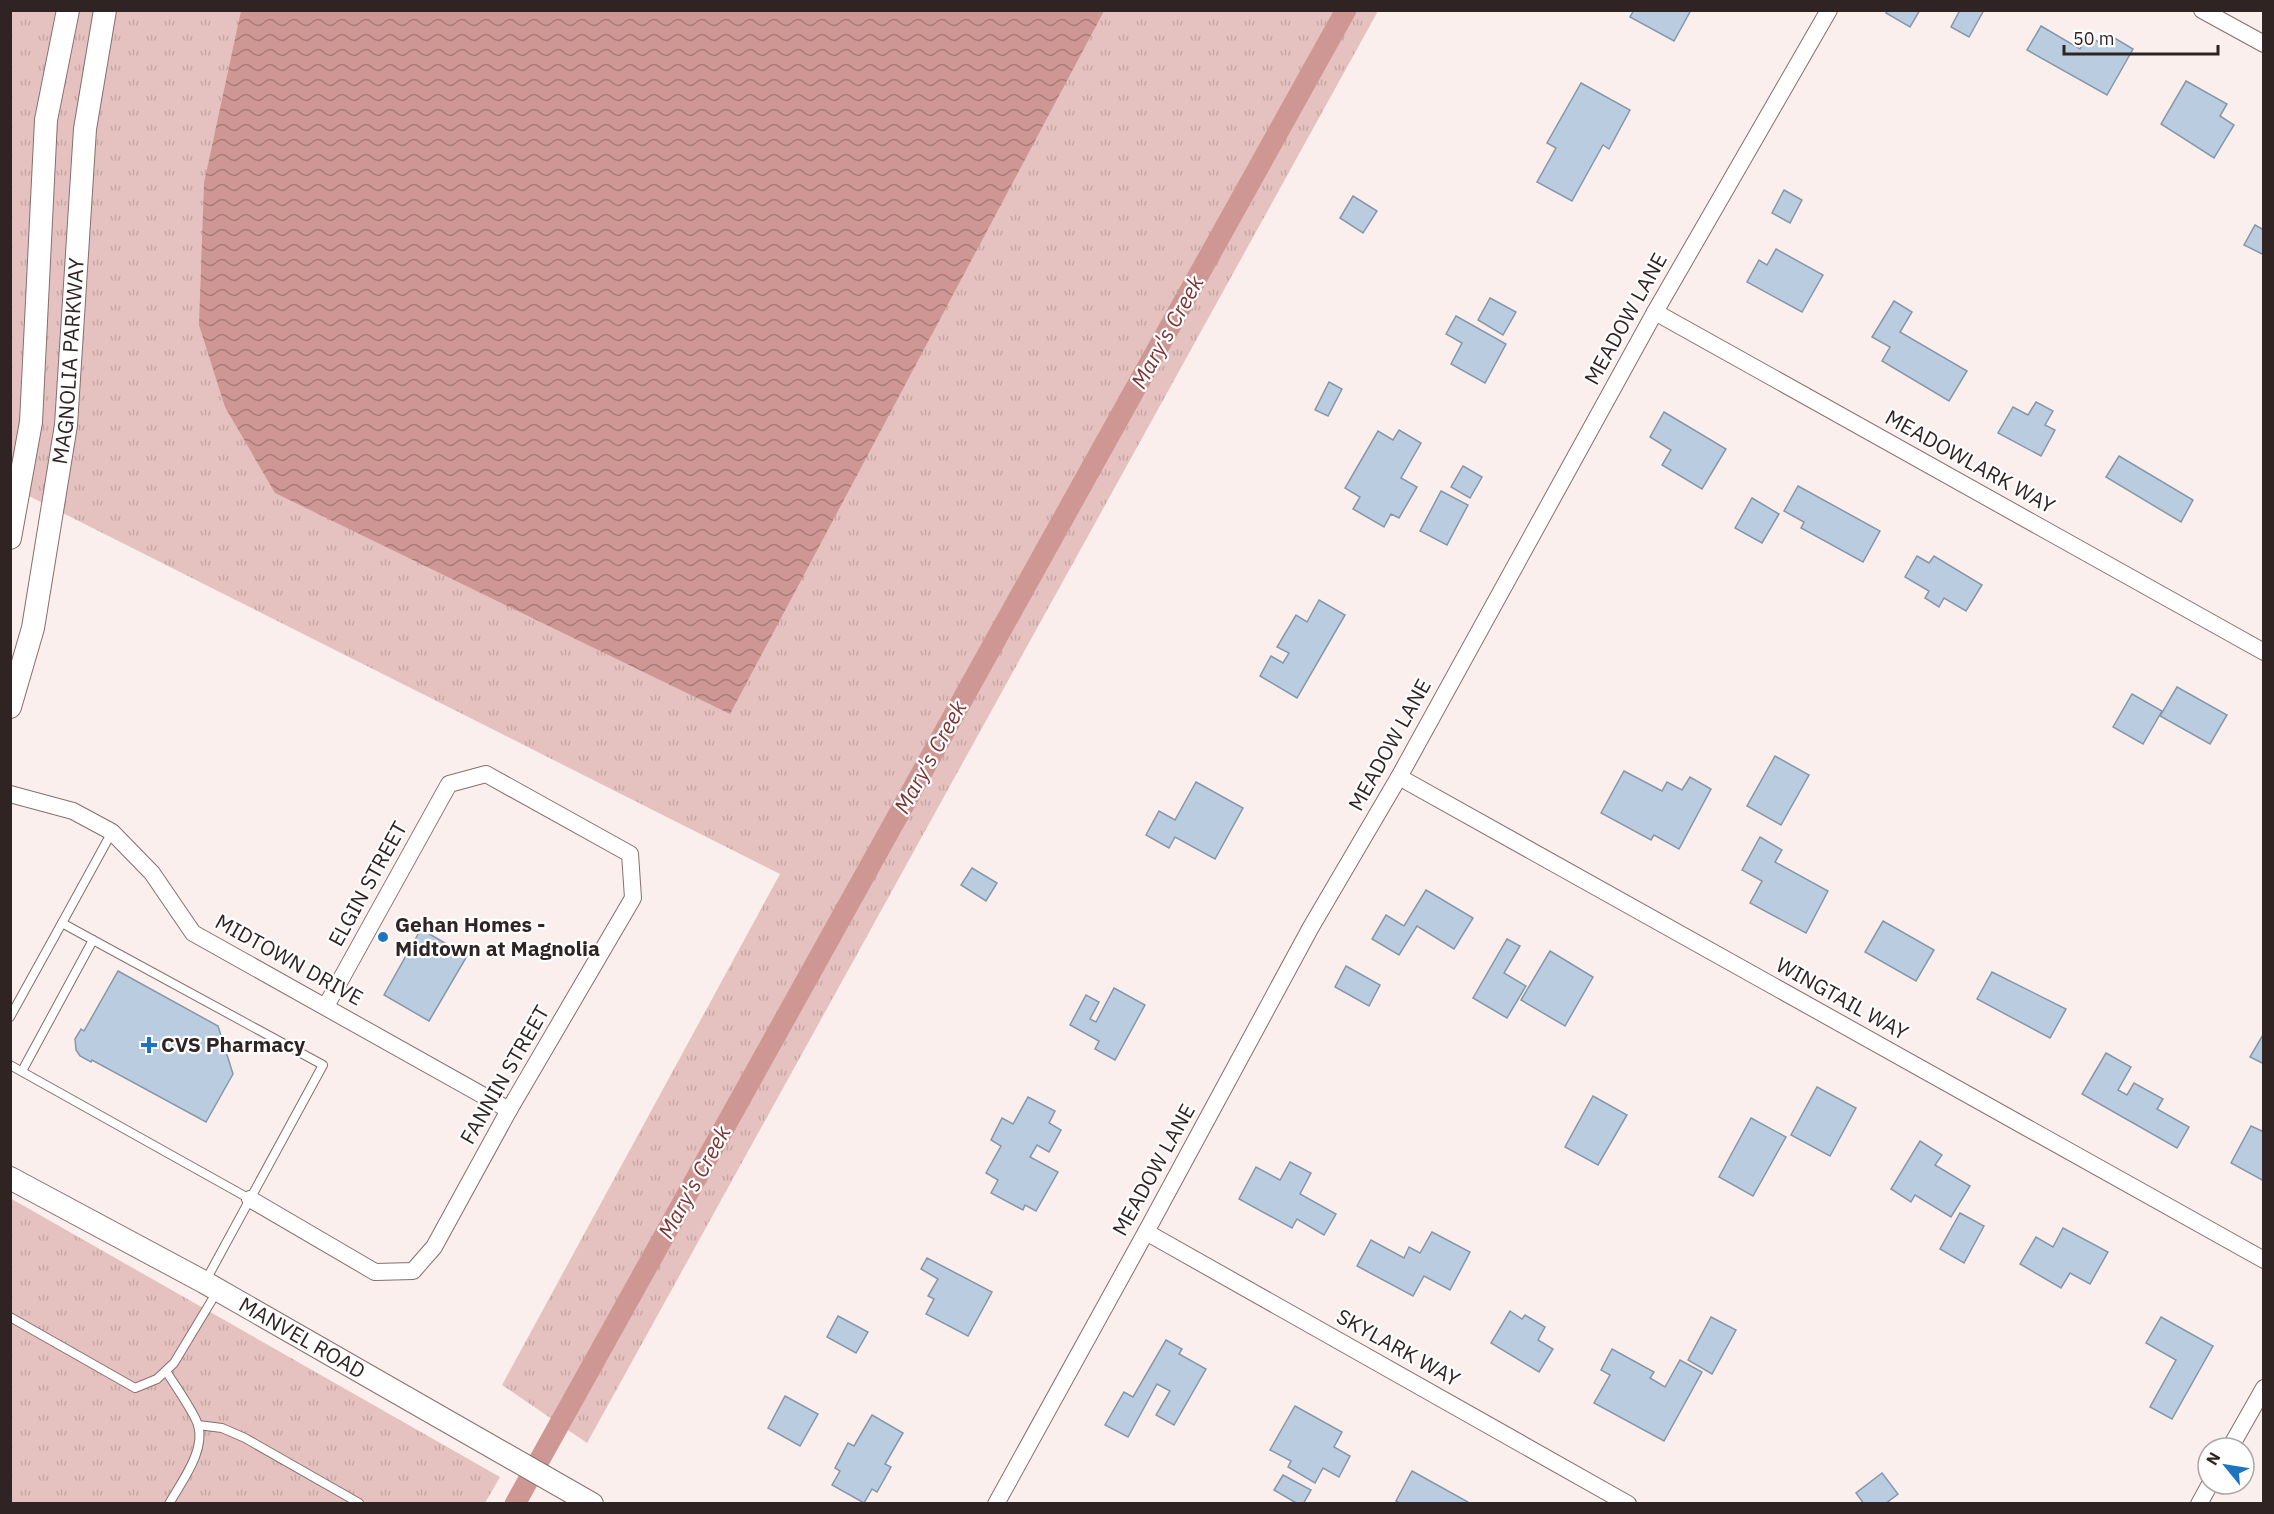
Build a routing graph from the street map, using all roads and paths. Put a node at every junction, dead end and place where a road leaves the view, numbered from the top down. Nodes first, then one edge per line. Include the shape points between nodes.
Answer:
1 (68, 10) edge
2 (105, 10) edge
3 (1829, 10) edge
4 (2202, 10) edge
5 (2264, 44) edge
6 (1655, 312) junction
7 (10, 538) edge
8 (2264, 652) edge
9 (10, 707) edge
10 (1399, 777) junction
11 (10, 794) edge
12 (112, 832) junction
13 (633, 898) joint
14 (62, 923) junction
15 (93, 940) junction
16 (326, 1006) junction
17 (10, 1017) edge
18 (10, 1065) edge
19 (22, 1071) junction
20 (509, 1110) junction
21 (10, 1178) edge
22 (250, 1199) junction
23 (1146, 1232) junction
24 (2264, 1260) edge
25 (211, 1286) junction
26 (10, 1317) edge
27 (166, 1371) junction
28 (2264, 1388) edge
29 (198, 1425) junction
30 (2237, 1436) edge
31 (169, 1503) edge
32 (359, 1503) edge
33 (592, 1503) edge
34 (996, 1503) edge
35 (1628, 1503) edge

1 - 7 street, MAGNOLIA PARKWAY via 46,120 31,422
2 - 9 street, MAGNOLIA PARKWAY via 85,129 66,424 33,628
3 - 6 street, MEADOW LANE
4 - 5 street
6 - 8 street, MEADOWLARK WAY
6 - 10 street, MEADOW LANE
10 - 23 street, MEADOW LANE via 1311,927
10 - 24 street, WINGTAIL WAY
11 - 12 street, MIDTOWN DRIVE via 73,810
12 - 14 lane
12 - 16 street, MIDTOWN DRIVE via 152,873 193,933
13 - 16 street, ELGIN STREET via 630,854 486,774 449,784
13 - 20 street, FANNIN STREET
14 - 15 lane
14 - 17 lane
15 - 19 lane
15 - 22 lane via 323,1065
16 - 20 street, MIDTOWN DRIVE
18 - 19 lane
19 - 22 lane
20 - 22 street, FANNIN STREET via 434,1247 412,1271 375,1272
21 - 25 street, MANVEL ROAD
22 - 25 lane
23 - 34 street, MEADOW LANE
23 - 35 street, SKYLARK WAY
25 - 27 lane via 174,1364
25 - 33 street, MANVEL ROAD
26 - 27 lane via 135,1388
27 - 29 lane
28 - 30 street
29 - 31 lane via 198,1444 191,1465
29 - 32 lane via 222,1428 245,1438

